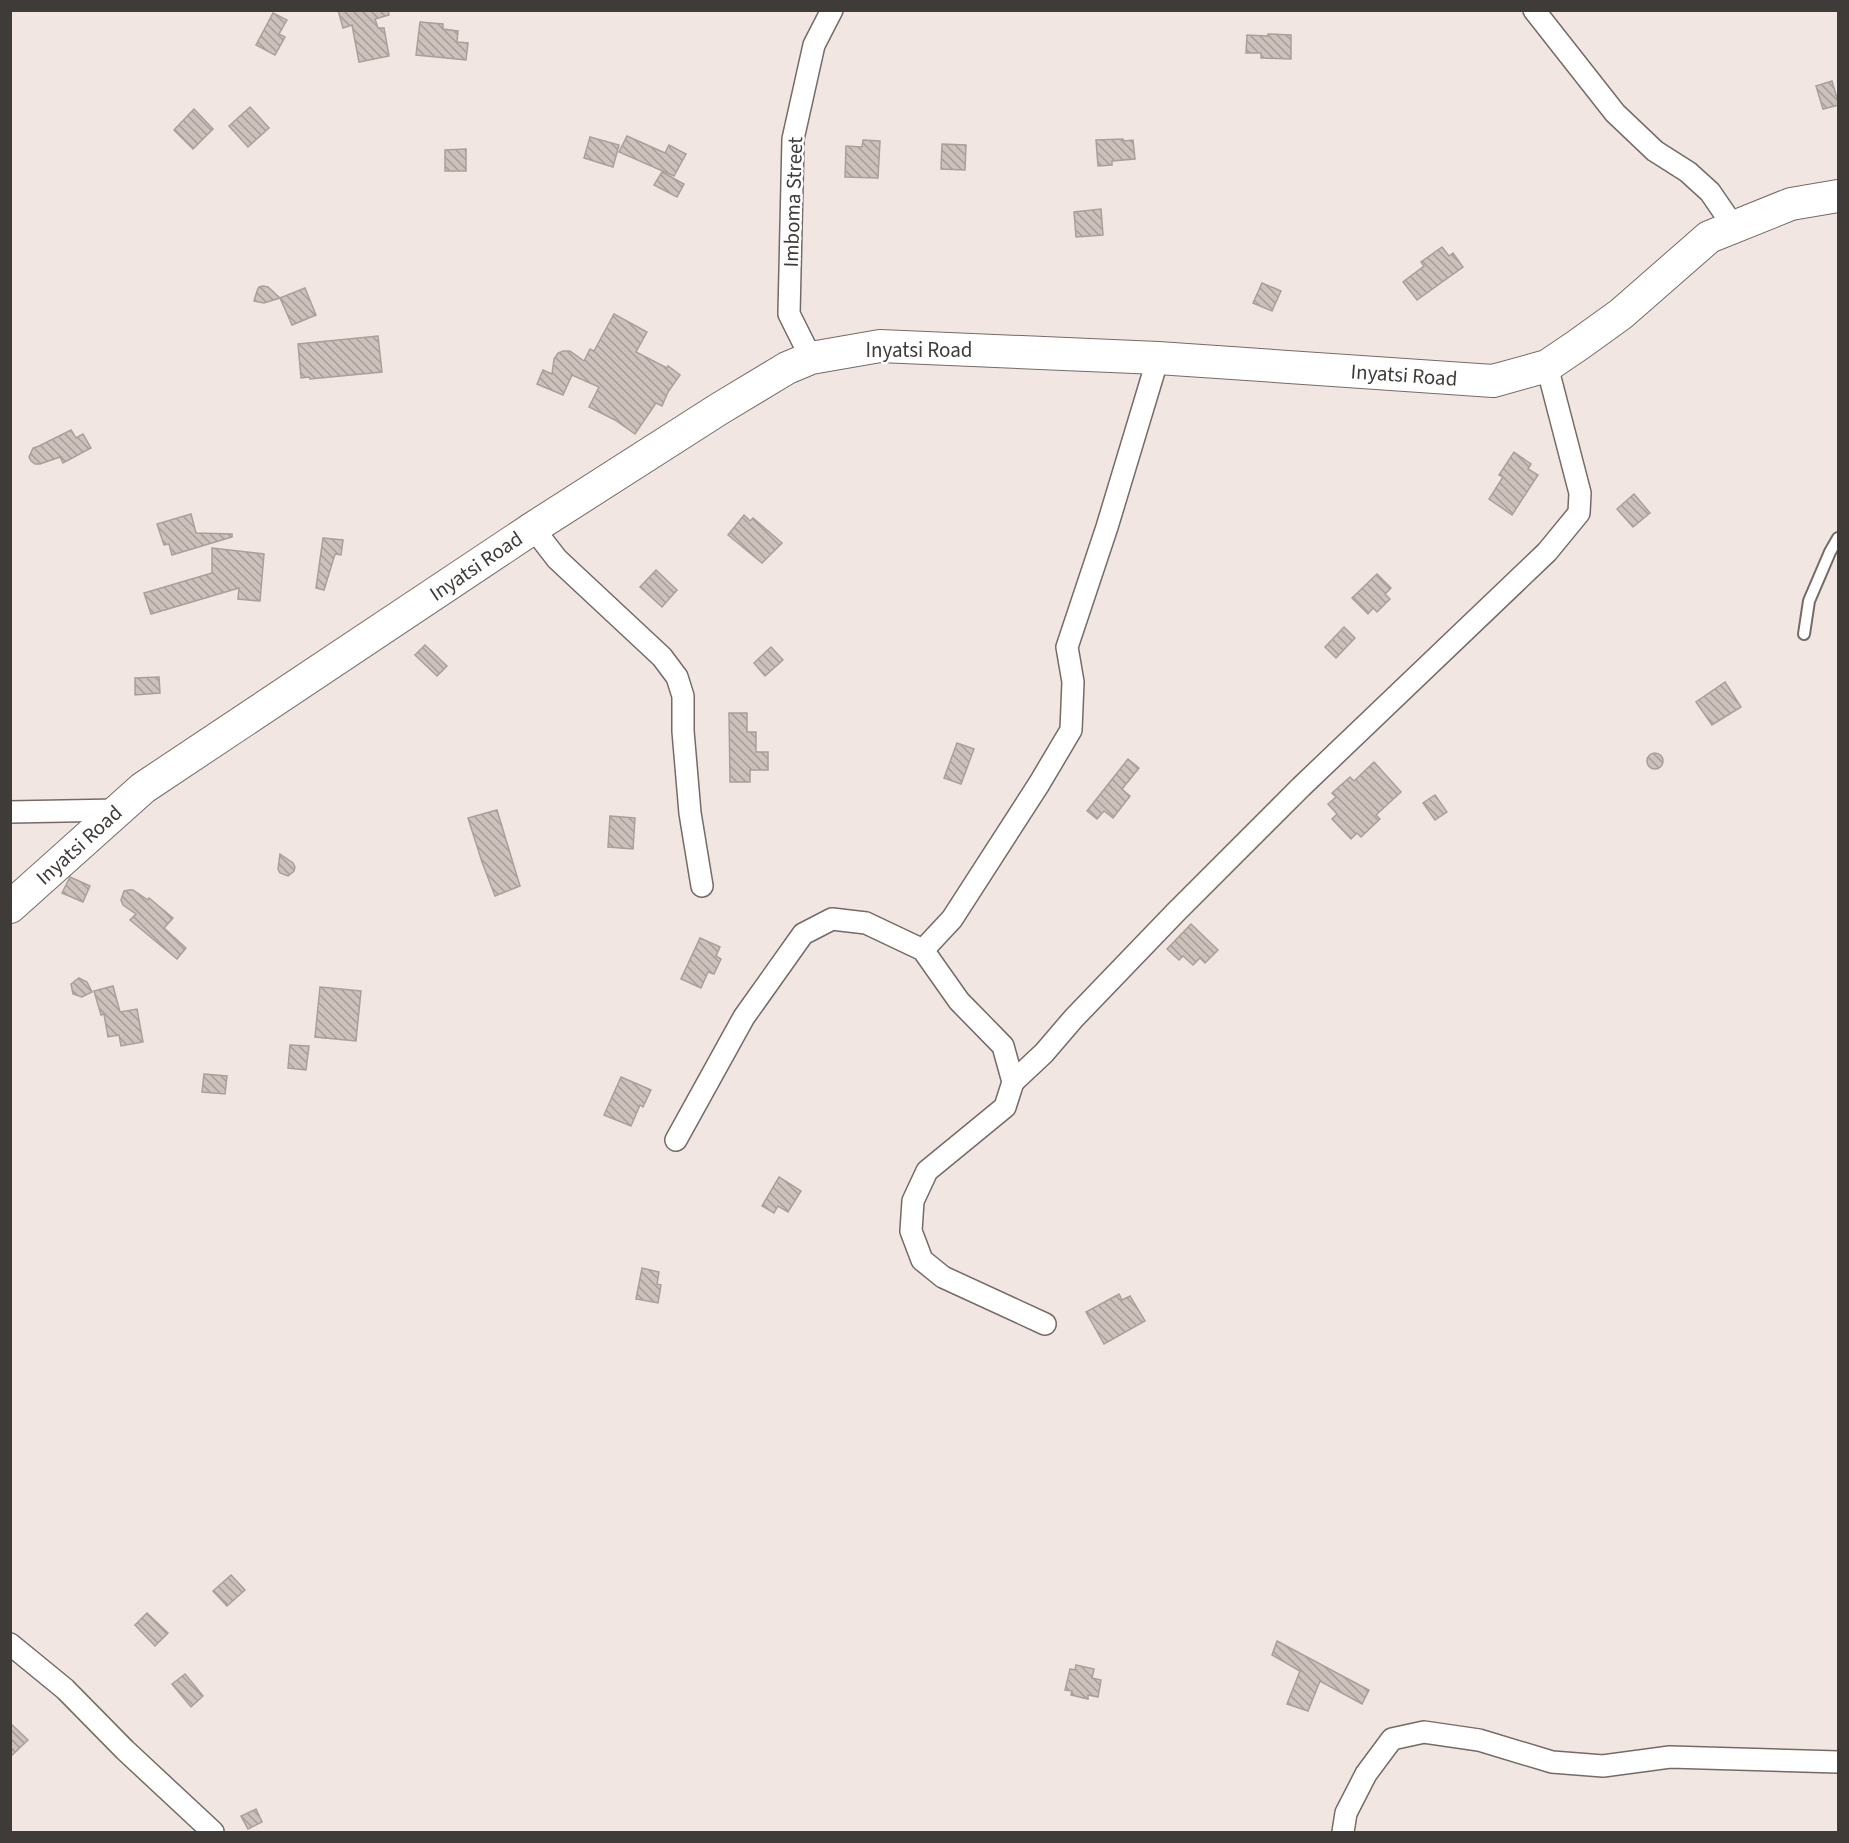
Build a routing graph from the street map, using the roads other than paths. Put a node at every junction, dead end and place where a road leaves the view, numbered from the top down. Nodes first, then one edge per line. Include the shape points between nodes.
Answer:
1 (832, 10) edge
2 (1534, 10) edge
3 (1839, 196) edge
4 (1734, 227) junction
5 (811, 358) junction
6 (1158, 358) junction
7 (1547, 366) junction
8 (533, 528) junction
9 (1839, 538) edge
10 (1804, 634) dead end
11 (118, 810) junction
12 (10, 812) edge
13 (702, 886) dead end
14 (10, 907) edge
15 (923, 950) junction
16 (1013, 1082) junction
17 (676, 1140) dead end
18 (1045, 1324) dead end
19 (10, 1644) edge
20 (1839, 1762) edge
21 (213, 1833) edge
22 (1343, 1833) edge

1 - 5 street, Imboma Street via 814,45 793,139 789,314
2 - 4 street via 1615,113 1654,151 1688,172 1710,192
3 - 4 street, Inyatsi Road via 1791,204
4 - 7 street, Inyatsi Road via 1709,237 1621,314
5 - 6 street, Inyatsi Road via 880,346
5 - 8 street, Inyatsi Road via 719,409
6 - 7 street, Inyatsi Road via 1493,381
6 - 15 street via 1067,646 1073,682 1071,730 952,919
7 - 16 street via 1580,493 1579,513 1546,552 1176,912
8 - 11 street, Inyatsi Road via 143,788
8 - 13 street via 557,559 662,657 677,677 683,696 690,813
9 - 10 lane via 1809,601
11 - 12 street
11 - 14 street, Inyatsi Road
15 - 16 street via 959,1001 1004,1046
15 - 17 street via 867,923 832,919 803,934 744,1017
16 - 18 street via 1005,1107 927,1172 913,1200 911,1231 921,1260 943,1277
19 - 21 street via 65,1689
20 - 22 street via 1670,1757 1603,1766 1552,1762 1479,1740 1424,1732 1392,1739 1366,1774 1346,1813

